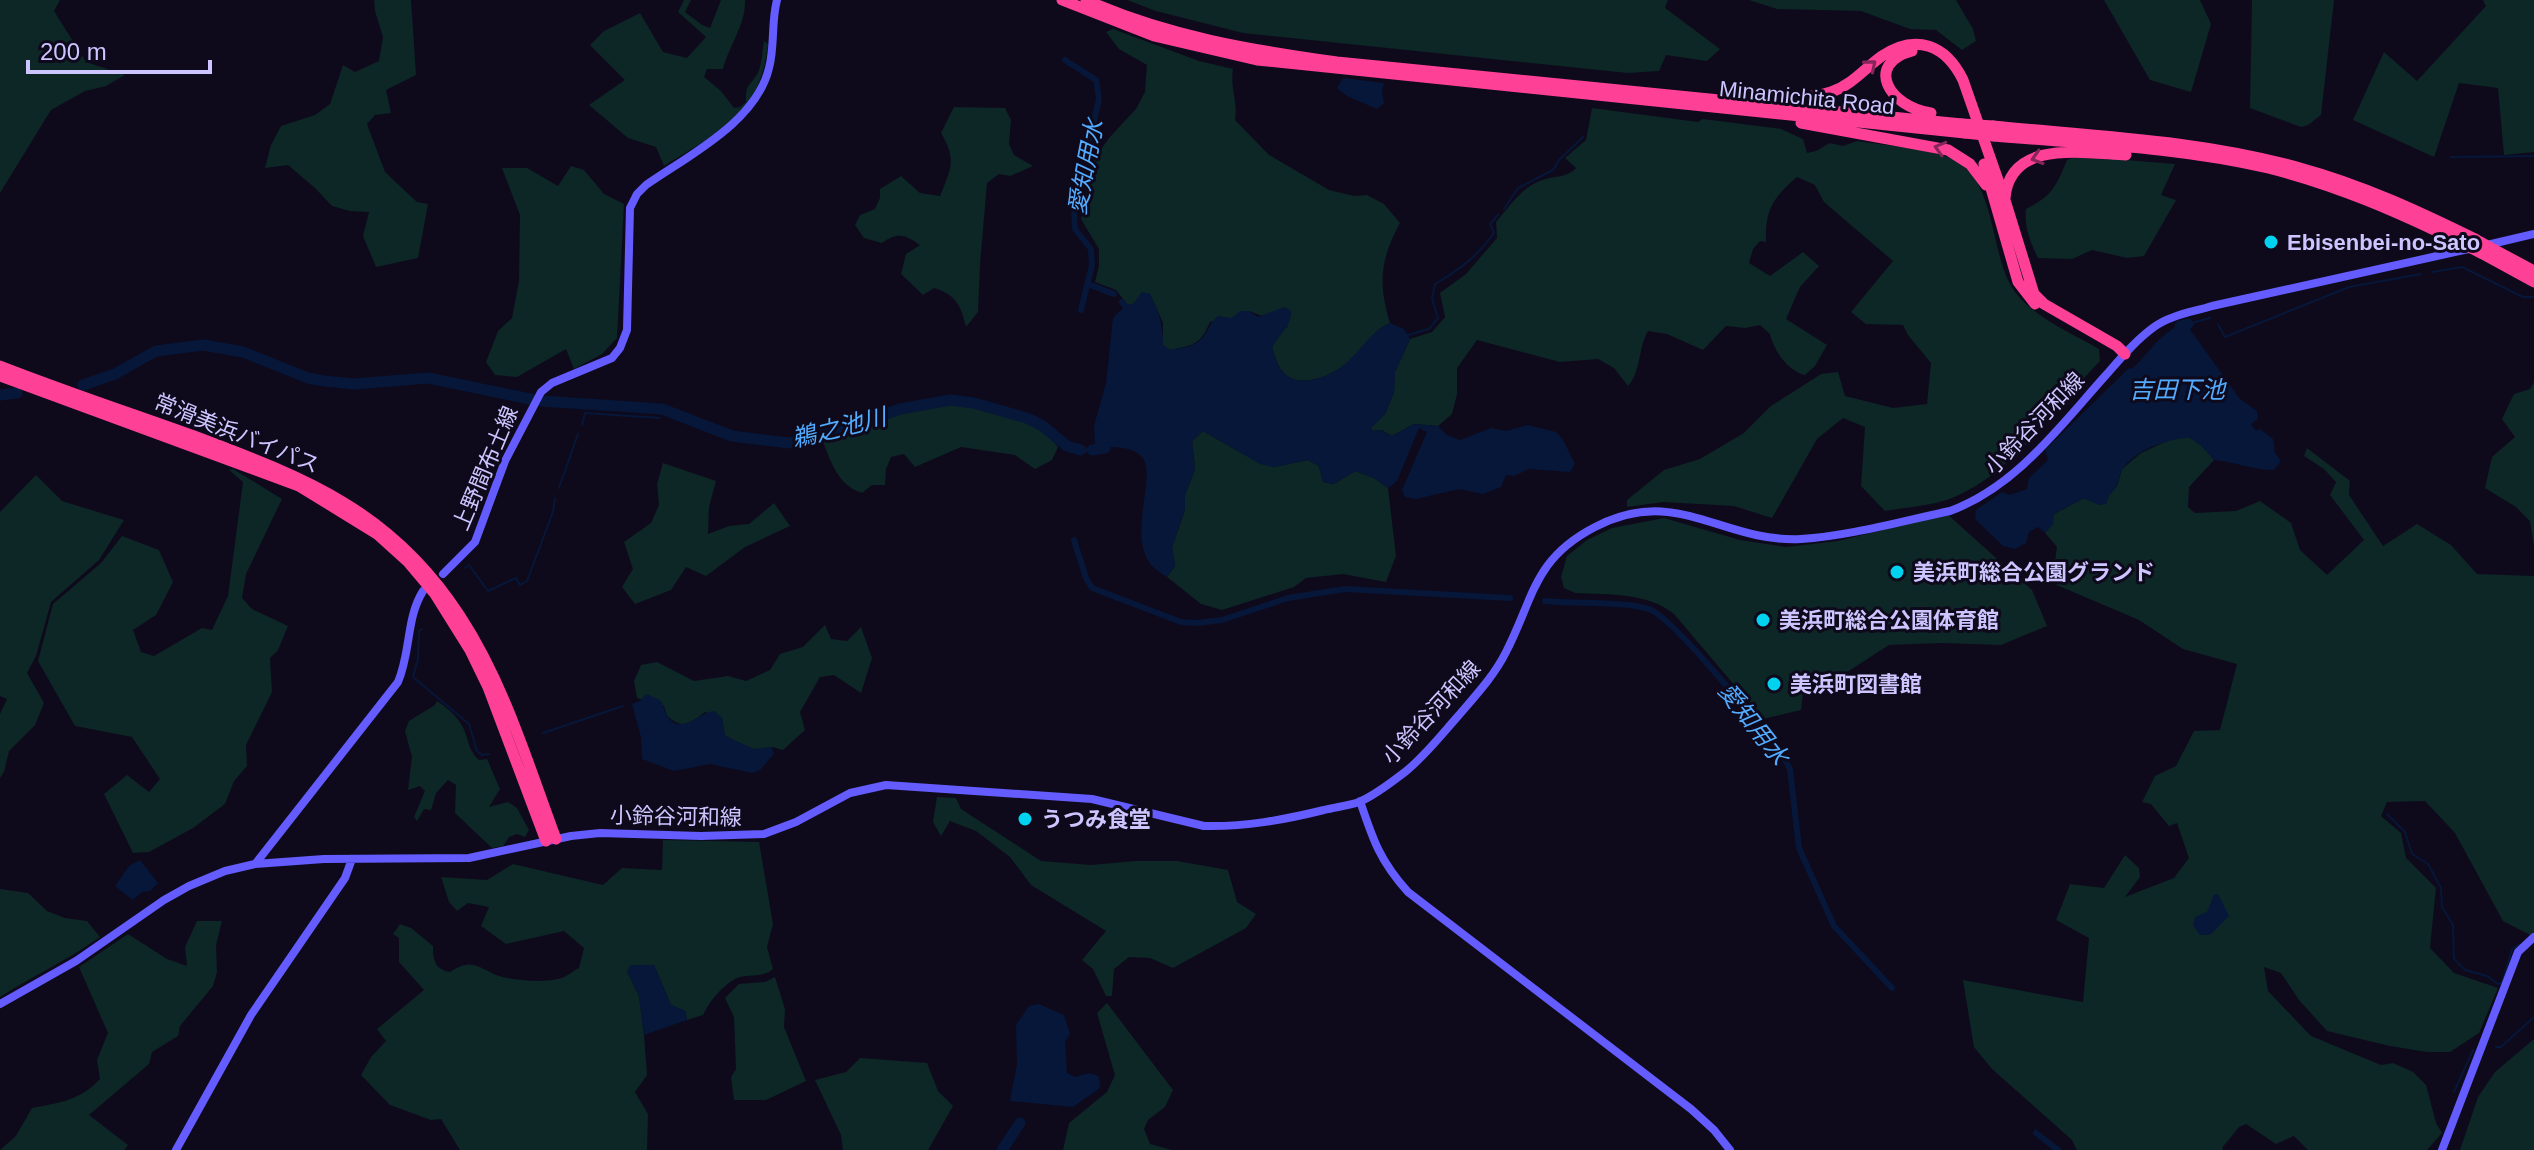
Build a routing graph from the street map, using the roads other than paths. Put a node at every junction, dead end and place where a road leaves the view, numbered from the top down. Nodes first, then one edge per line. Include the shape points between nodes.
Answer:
1 (777, 0) edge
2 (1062, 0) edge
3 (1086, 0) edge
4 (1663, 93) junction
5 (1616, 98) junction
6 (1962, 125) junction
7 (1991, 127) junction
8 (2197, 155) junction
9 (1999, 200) junction
10 (2534, 234) edge
11 (2534, 271) edge
12 (2534, 282) edge
13 (2125, 354) junction
14 (0, 366) edge
15 (0, 376) edge
16 (443, 574) dead end
17 (423, 591) dead end
18 (1360, 801) junction
19 (551, 840) junction
20 (352, 859) junction
21 (255, 864) junction
22 (2534, 937) edge
23 (0, 1004) edge
24 (176, 1150) edge
25 (1730, 1150) edge
26 (2442, 1150) edge

1 - 16 main road, 上野間布土線 via 769,69 751,103 734,123 646,185 630,208 627,330 620,348 606,362 541,392 505,461 475,542
2 - 5 highway, Minamichita Road via 1154,36 1257,60
3 - 4 highway, Minamichita Road via 1159,28 1259,52
4 - 6 highway, Minamichita Road
4 -> 9 highway via 1820,95 1843,87 1893,49 1928,46 1949,58 1958,71
5 - 6 highway, Minamichita Road
9 -> 5 highway via 1960,155 1937,146
6 - 7 highway, Minamichita Road, bridge
6 - 9 highway via 1900,102 1887,83 1893,61 1913,50 1925,51 1954,73
7 - 8 highway, Minamichita Road
7 - 11 highway, Minamichita Road, bridge via 2227,152 2299,167 2377,194
8 -> 9 highway via 2039,156 2017,166
8 - 12 highway, Minamichita Road, bridge via 2266,168 2362,197
9 - 13 highway via 2018,282 2031,301
10 - 13 main road, 小鈴谷河和線 via 2212,306 2156,326
13 - 18 main road, 小鈴谷河和線 via 2003,484 1950,511 1801,539 1741,532 1671,511 1626,514 1595,527 1558,553 1541,574 1501,663 1476,695 1405,772
14 - 19 highway, 常滑美浜バイパス via 305,479 413,555 442,589 498,687
15 - 19 highway, 常滑美浜バイパス via 299,486 377,534 435,594 470,650
17 - 21 main road via 412,615 398,682
18 - 19 main road, 小鈴谷河和線 via 1223,827 1092,799 886,785 856,791 764,834 600,833
18 - 25 main road via 1377,851 1408,892 1682,1101
19 - 20 main road, 小鈴谷河和線 via 469,858
20 - 21 main road, 小鈴谷河和線
20 - 24 main road via 345,878 251,1015
21 - 23 main road via 189,886
22 - 26 main road via 2518,952

